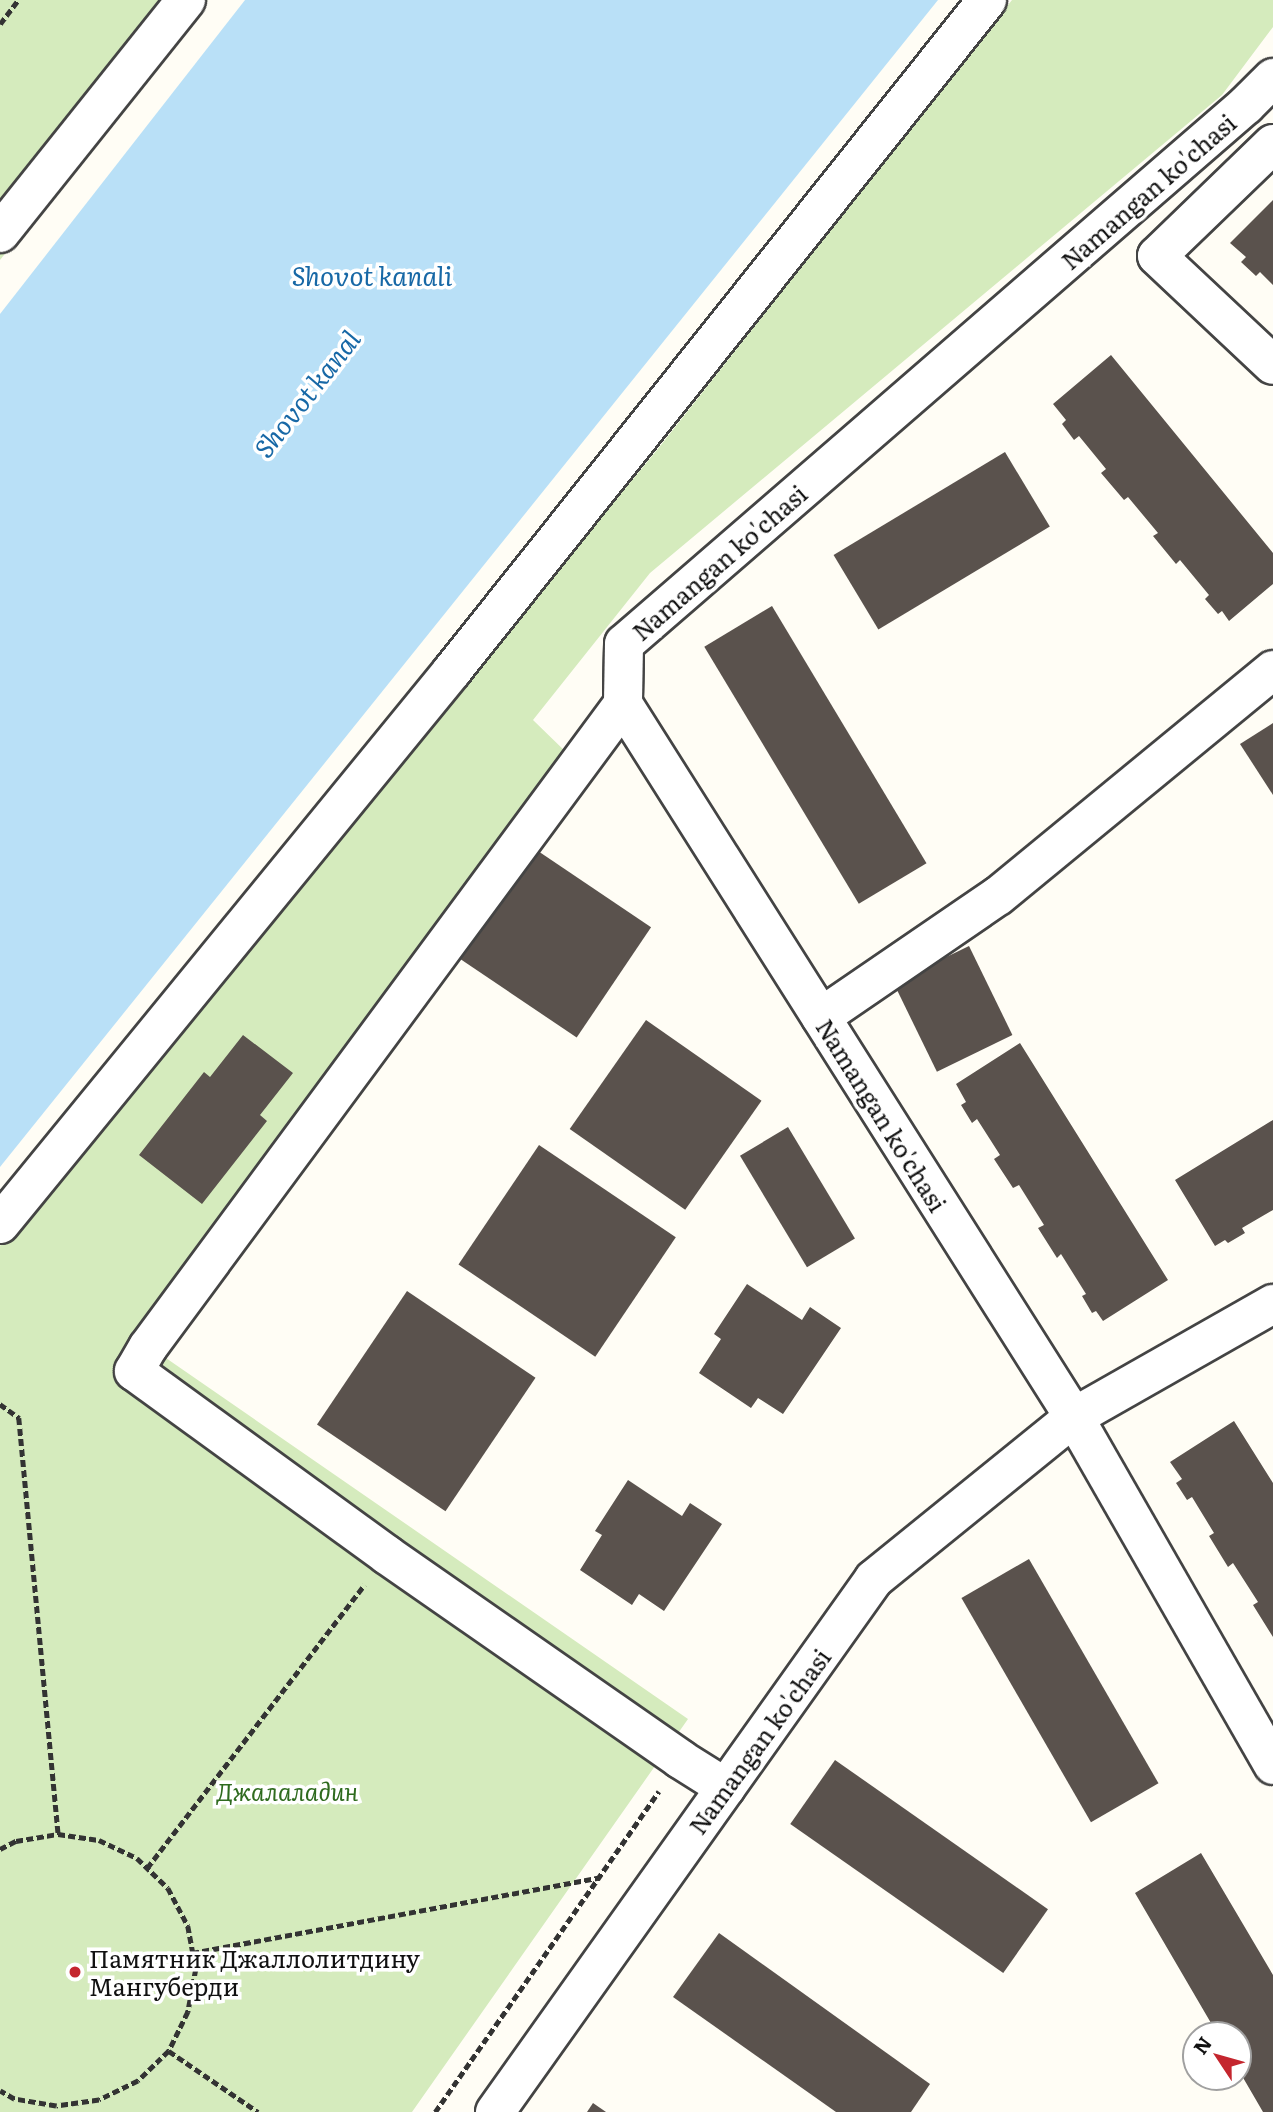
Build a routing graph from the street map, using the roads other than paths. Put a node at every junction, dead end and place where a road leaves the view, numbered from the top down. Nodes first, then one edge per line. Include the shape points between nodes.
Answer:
1 (186, 0) edge
2 (987, 0) edge
3 (1267, 96) edge
4 (1273, 144) edge
5 (0, 233) edge
6 (1273, 365) edge
7 (1273, 670) edge
8 (622, 704) junction
9 (821, 1017) junction
10 (0, 1224) edge
11 (1273, 1304) edge
12 (1074, 1417) junction
13 (1273, 1765) edge
14 (726, 1788) junction
15 (495, 2112) edge

1 - 5 street
2 - 10 street via 460,660
3 - 8 street, Namangan ko'chasi via 624,644
4 - 6 street via 1157,256
7 - 9 street via 998,896
8 - 9 street, Namangan ko'chasi
8 - 14 street via 134,1371 387,1555
9 - 12 street, Namangan ko'chasi
11 - 12 street, Namangan ko'chasi
12 - 13 street, Namangan ko'chasi
12 - 14 street, Namangan ko'chasi via 874,1579
14 - 15 street, Namangan ko'chasi

